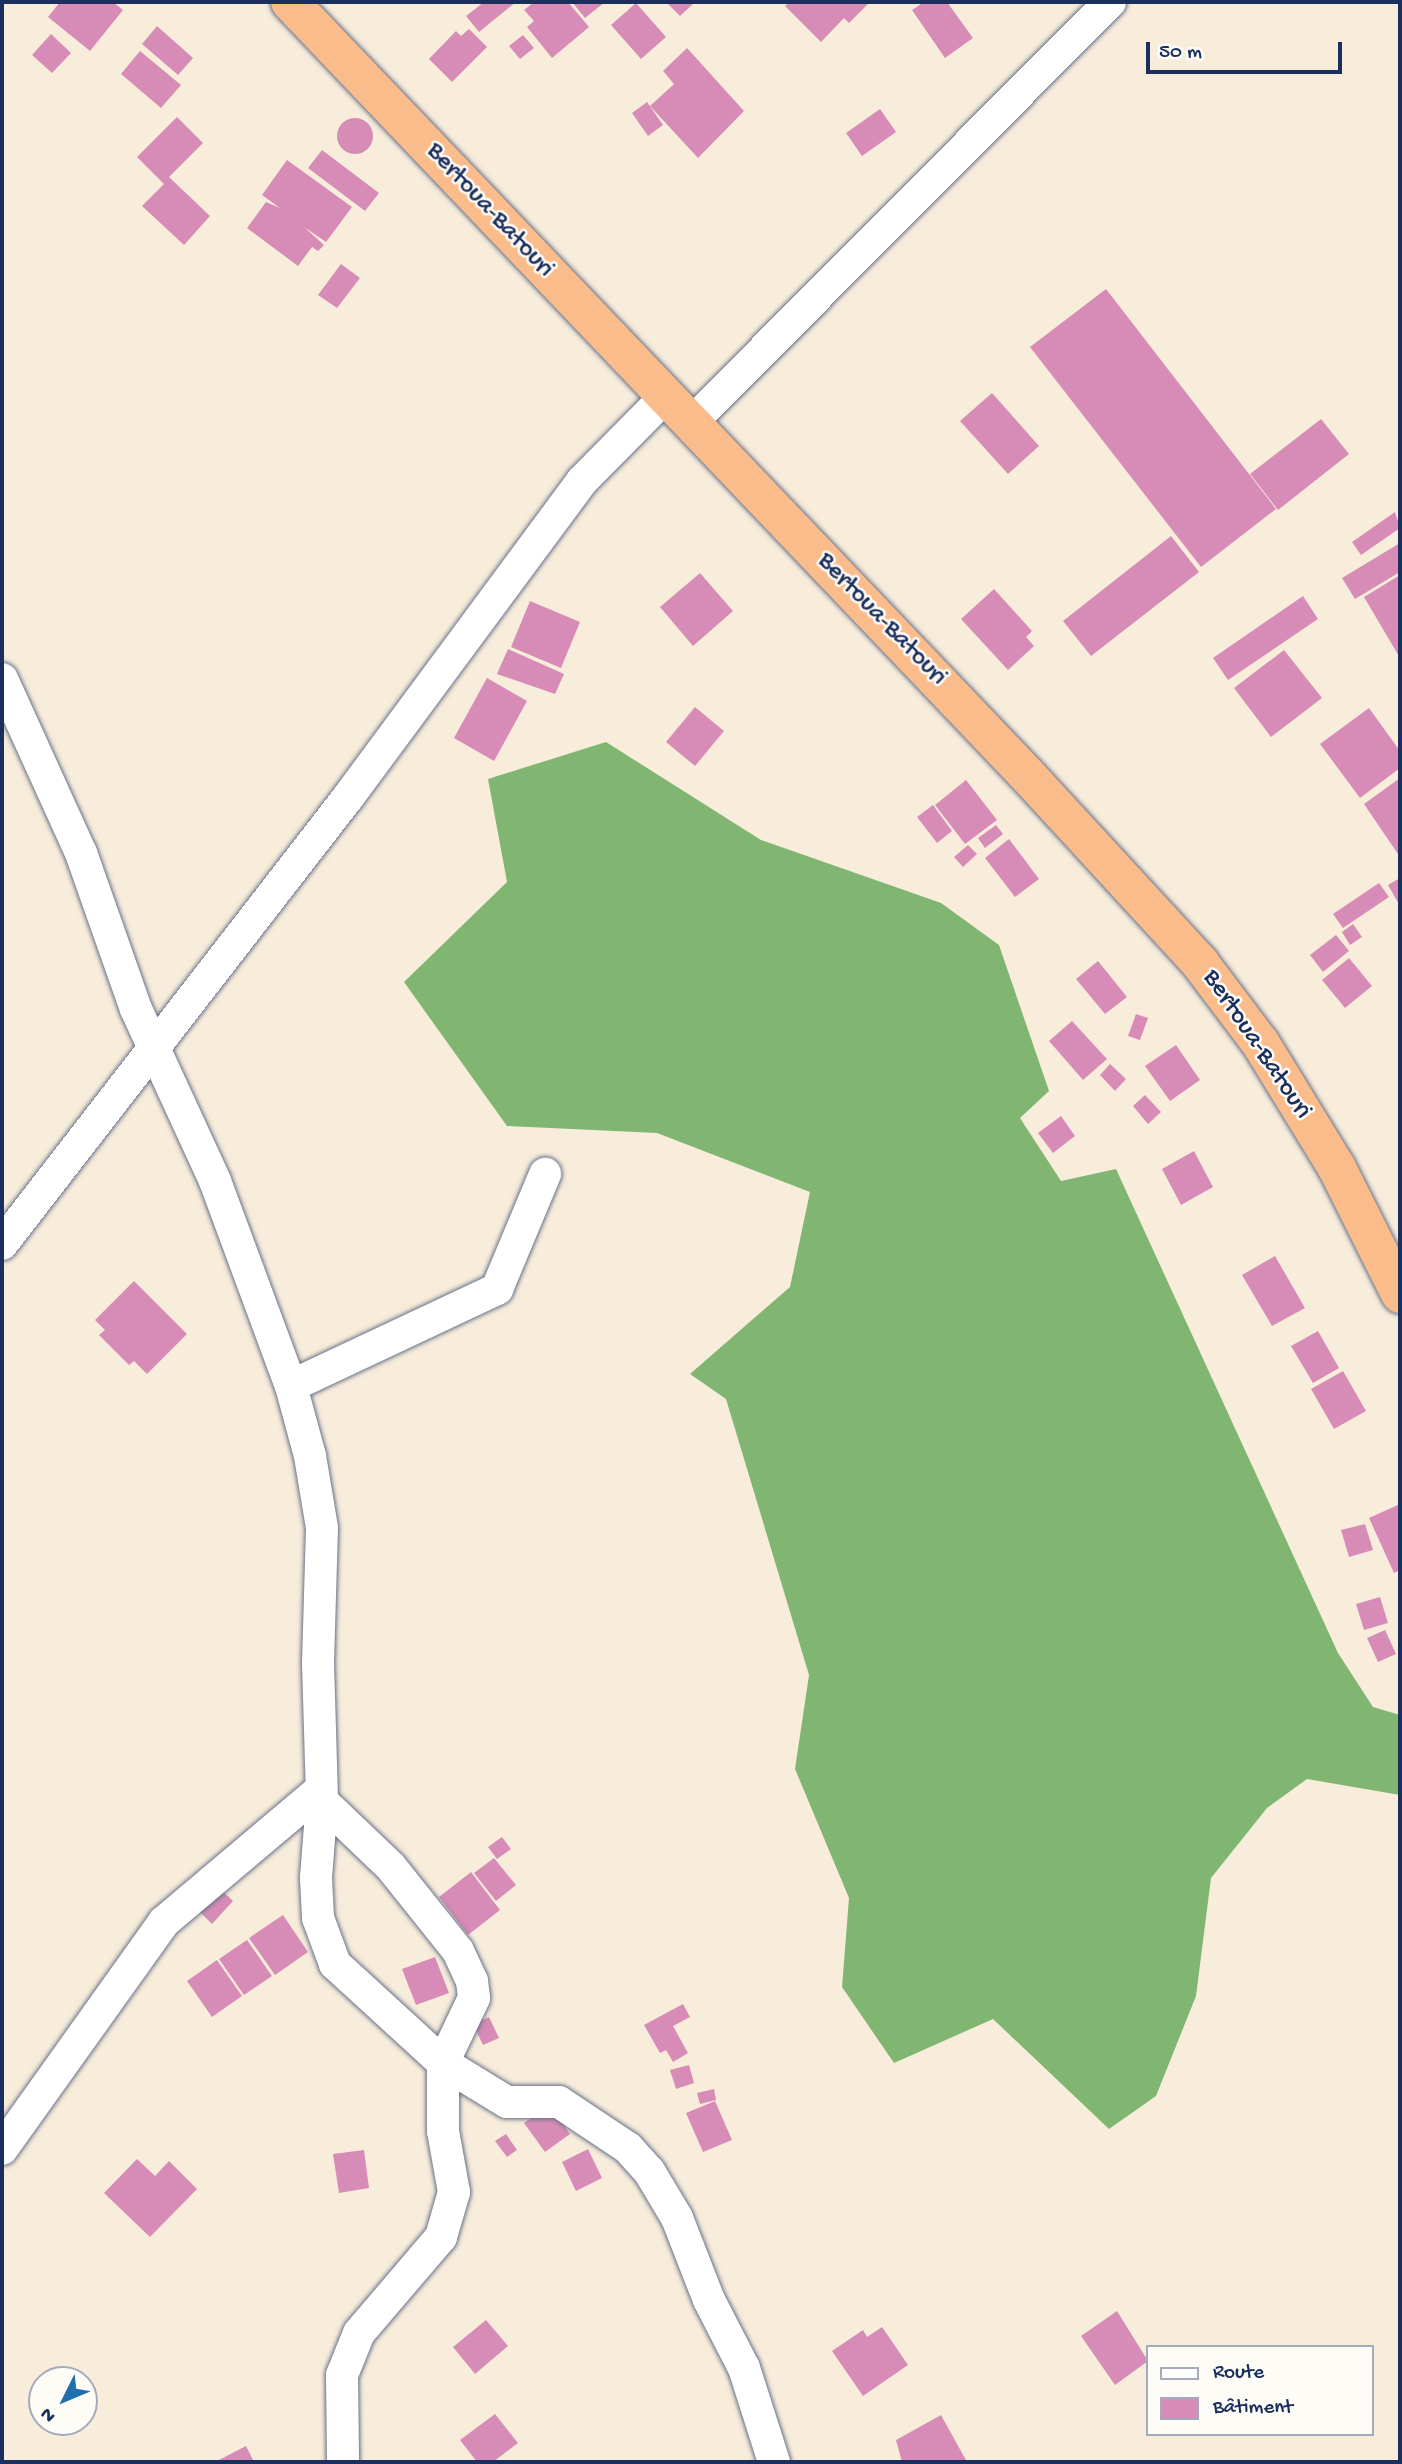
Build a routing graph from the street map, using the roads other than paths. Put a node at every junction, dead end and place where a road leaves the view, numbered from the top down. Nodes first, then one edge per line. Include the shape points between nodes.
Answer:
1 (290, 2) edge
2 (1110, 2) edge
3 (679, 409) junction
4 (2, 679) edge
5 (153, 1048) junction
6 (545, 1174) dead end
7 (2, 1244) edge
8 (1400, 1294) edge
9 (291, 1386) junction
10 (321, 1796) junction
11 (443, 2063) junction
12 (2, 2149) edge
13 (344, 2462) edge
14 (774, 2462) edge

1 - 3 highway, Bertoua-Batouri
2 - 3 street
3 - 5 street via 582,481 349,796
3 - 8 highway, Bertoua-Batouri via 1200,963 1261,1044 1337,1168
4 - 5 street via 81,853 111,947
5 - 7 street
5 - 9 street via 215,1181
6 - 9 street via 496,1289
9 - 10 street via 310,1456 322,1528
10 - 11 street via 316,1878 326,1948 353,1982
10 - 11 street via 398,1876 458,1951 472,1981 474,1998
10 - 12 street via 164,1922 92,2019 42,2099
11 - 13 street via 443,2131 454,2192 441,2237 359,2333 342,2375
11 - 14 street via 507,2102 559,2102 628,2148 649,2171 677,2218 709,2300 744,2368

